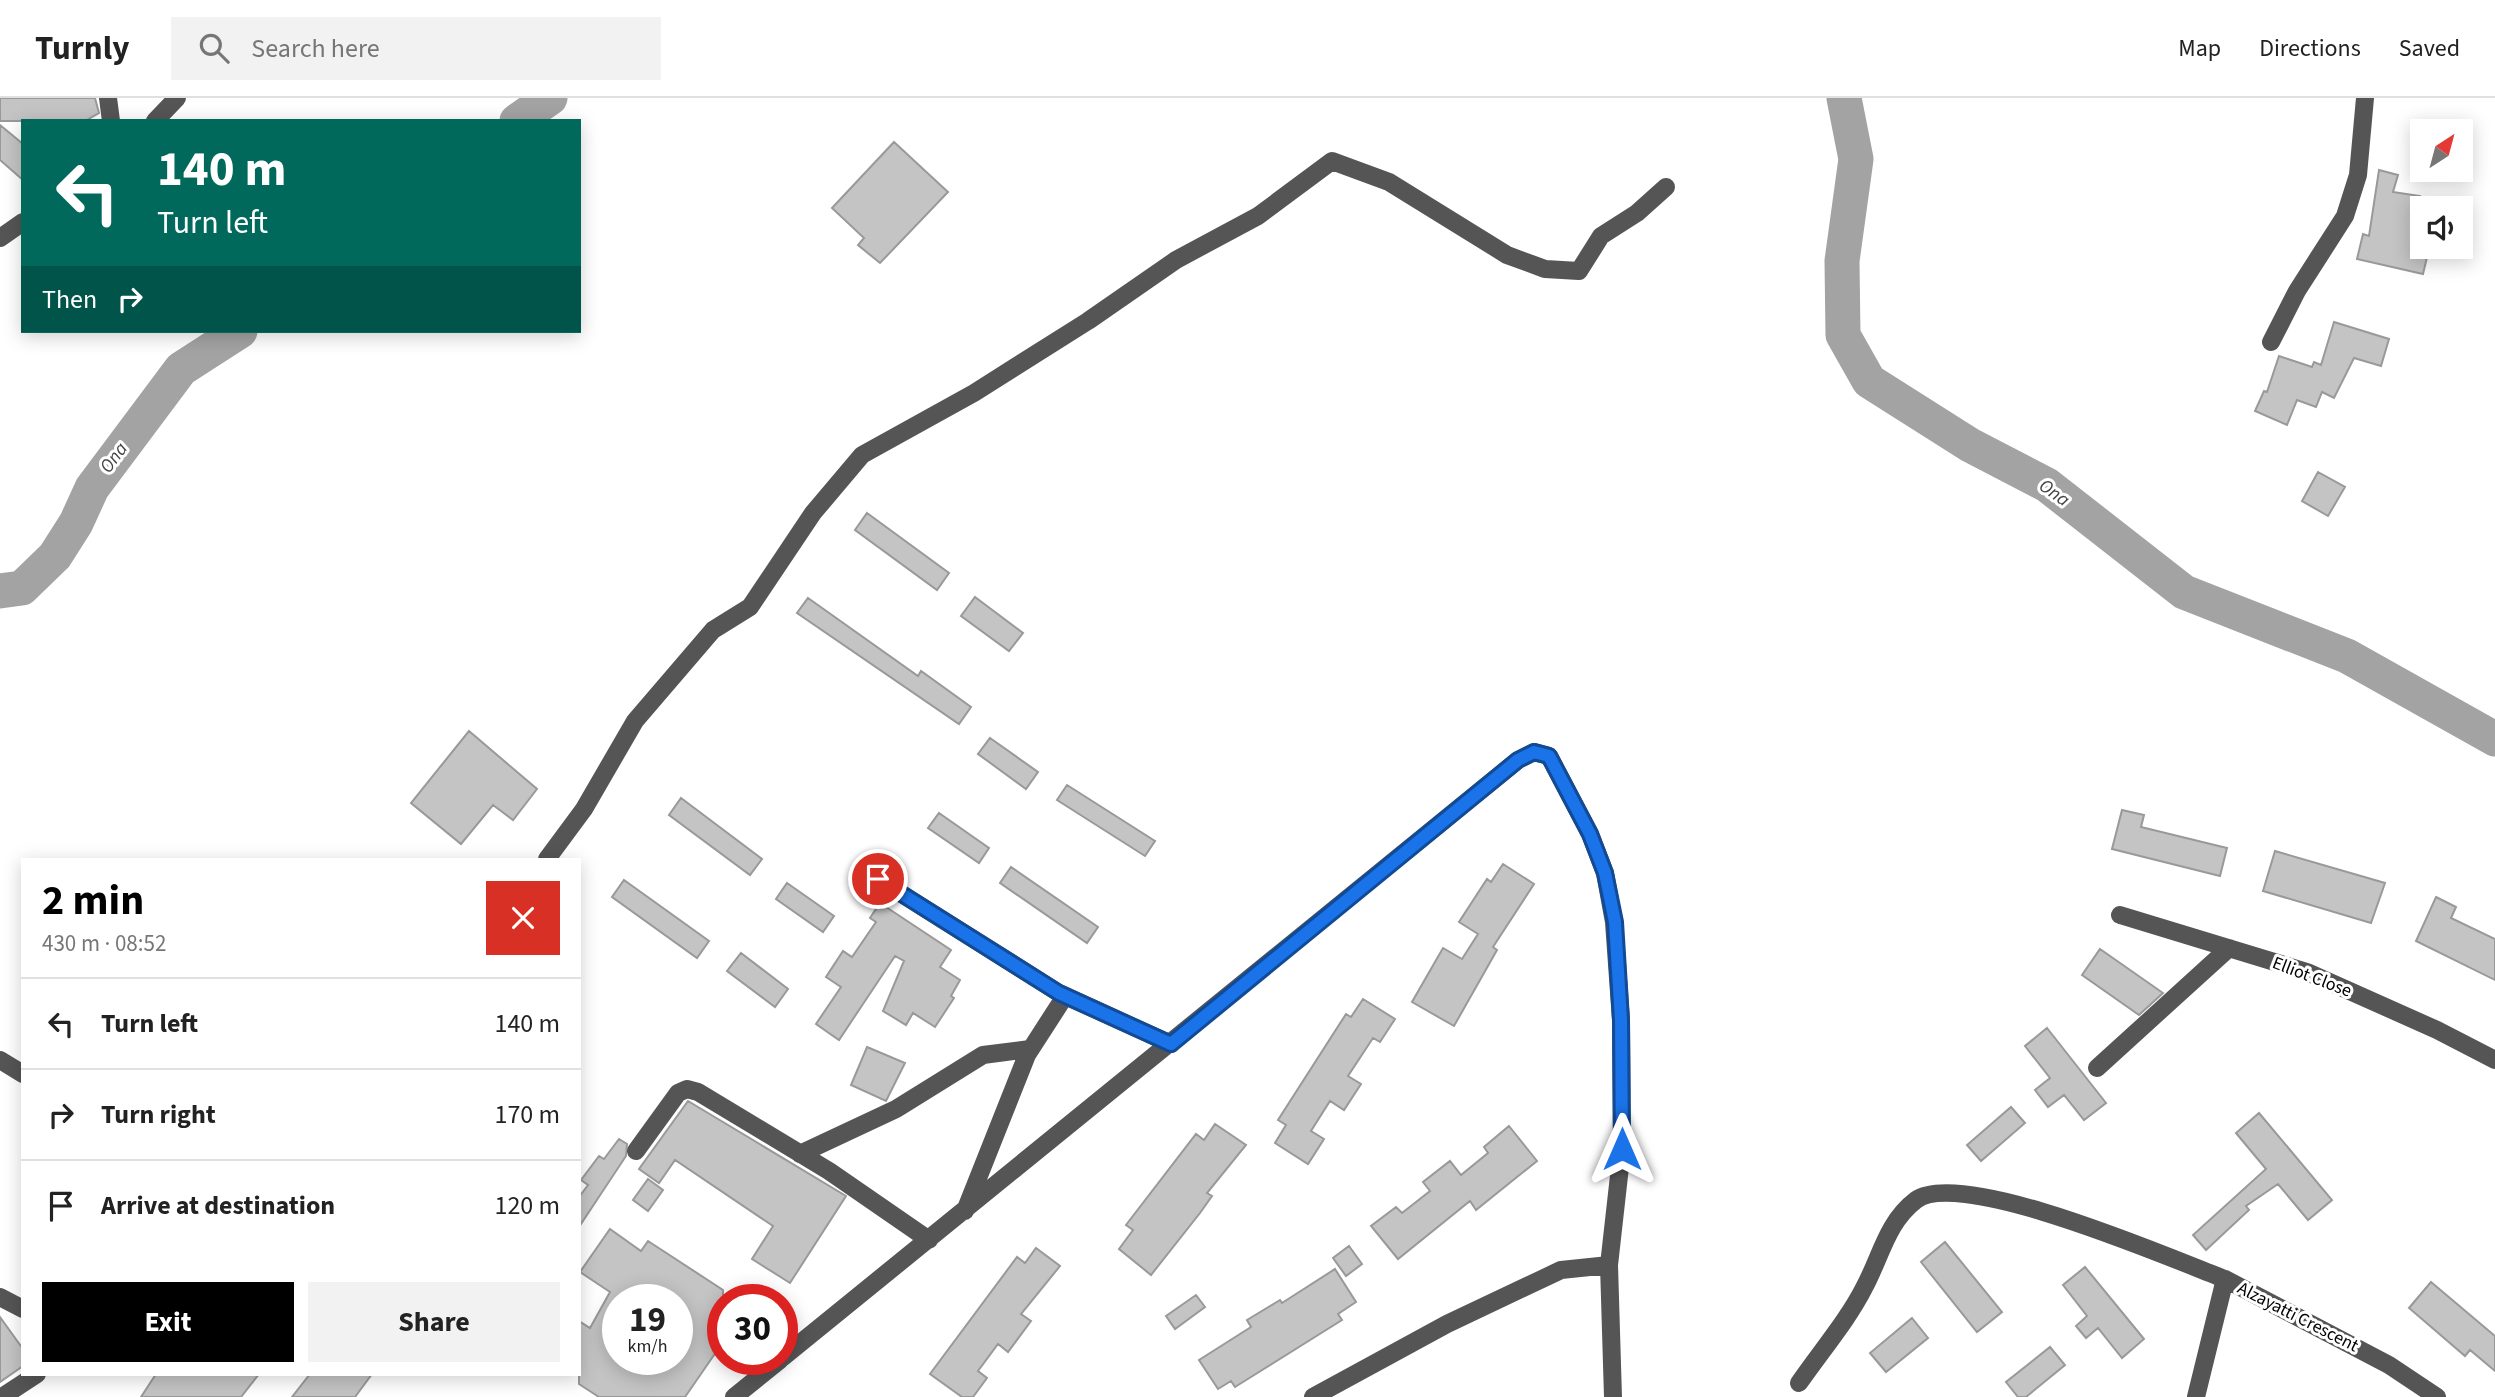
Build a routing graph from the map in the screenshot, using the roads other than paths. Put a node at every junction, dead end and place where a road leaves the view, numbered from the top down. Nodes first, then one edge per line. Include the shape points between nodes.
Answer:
1 (108, 98) edge
2 (177, 98) edge
3 (2365, 98) edge
4 (111, 119) edge
5 (157, 119) edge
6 (1666, 187) dead end
7 (21, 223) edge
8 (0, 238) edge
9 (2271, 342) dead end
10 (548, 858) edge
11 (878, 879) dead end
12 (2120, 915) dead end
13 (2229, 948) junction
14 (1065, 996) junction
15 (1171, 1044) junction
16 (1030, 1049) junction
17 (0, 1060) edge
18 (2495, 1060) edge
19 (2097, 1068) dead end
20 (21, 1073) edge
21 (636, 1151) dead end
22 (800, 1154) junction
23 (965, 1211) junction
24 (929, 1240) junction
25 (1609, 1265) junction
26 (2225, 1279) junction
27 (0, 1297) edge
28 (21, 1307) edge
29 (798, 1345) edge
30 (761, 1375) edge
31 (34, 1376) edge
32 (1799, 1383) dead end
33 (2, 1397) edge
34 (734, 1397) edge
35 (1313, 1397) edge
36 (1613, 1397) edge
37 (2196, 1397) edge
38 (2437, 1397) edge

1 - 4 street
2 - 5 street
3 - 9 street via 2358,175 2345,216
6 - 10 street via 1601,236 1579,271 1545,270 1507,255 1389,182 1332,160 1258,216 1175,260 974,393 862,455 813,513 750,607 713,629 635,721 584,809
7 - 8 street
11 - 14 street
12 - 13 street, Elliot Close
13 - 18 street, Elliot Close via 2306,972
13 - 19 street
14 - 15 street
14 - 16 street
15 - 23 street
15 - 25 street via 1518,760 1534,752 1549,756 1590,834 1605,873 1615,922 1622,1149
16 - 22 street via 983,1055 896,1109
16 - 23 street
17 - 20 street
21 - 22 street via 678,1093 687,1089
22 - 24 street
23 - 24 street
24 - 29 street
25 - 35 street via 1561,1270 1447,1324
25 - 36 street
26 - 32 street via 2008,1201 1954,1191 1918,1199 1888,1231 1865,1287
26 - 37 street, Alzayatti Crescent
26 - 38 street, Alzayatti Crescent via 2389,1365
27 - 28 street
30 - 34 street
31 - 33 street

